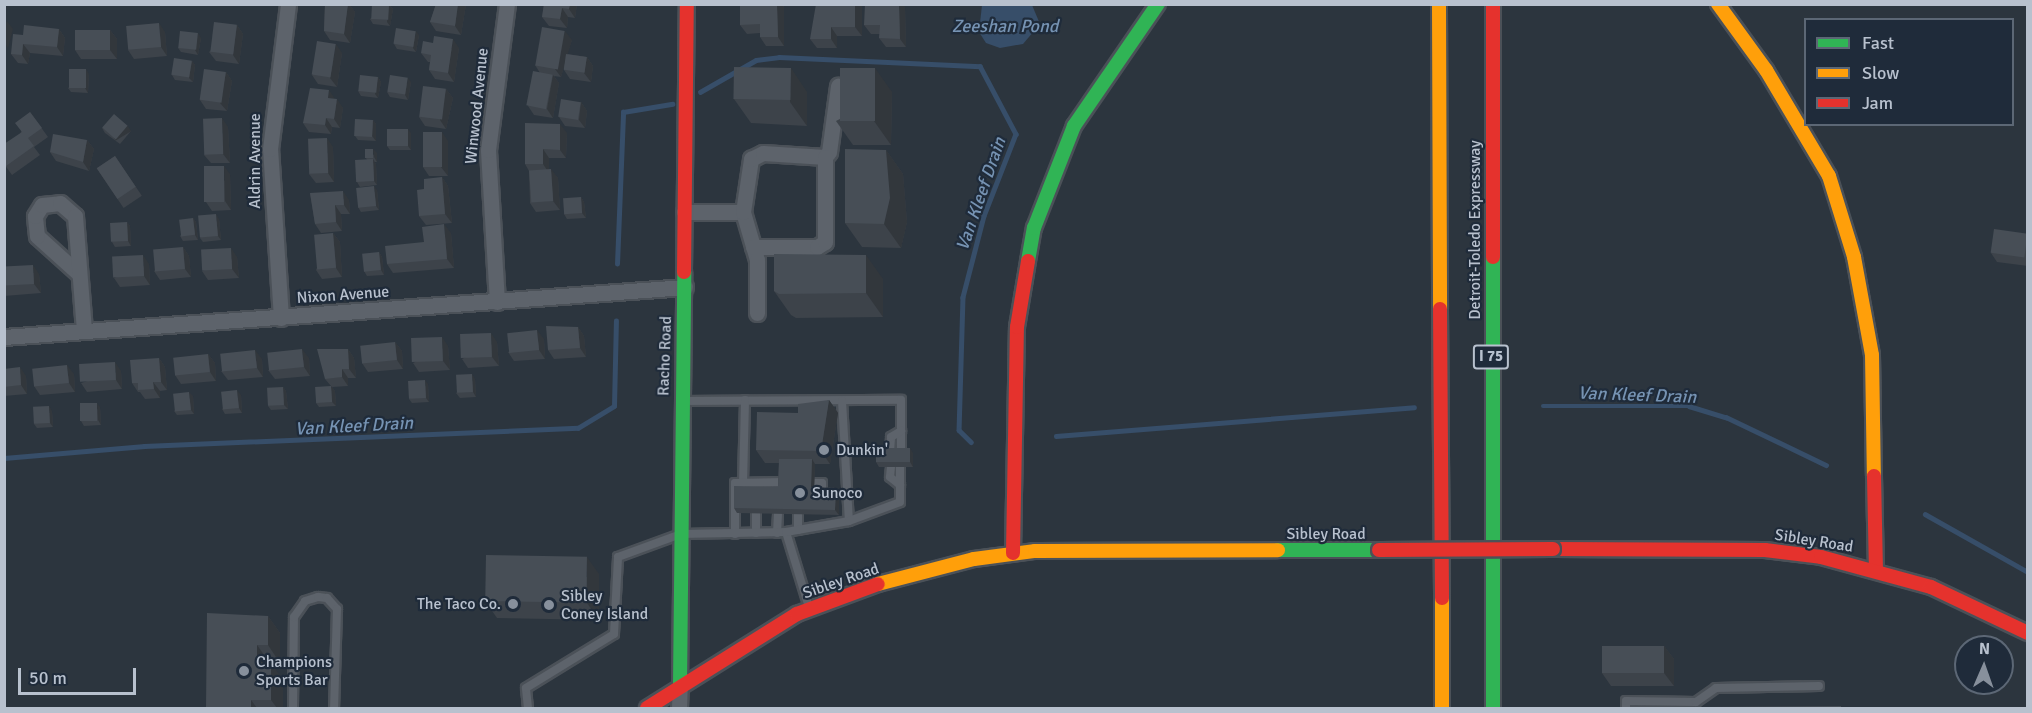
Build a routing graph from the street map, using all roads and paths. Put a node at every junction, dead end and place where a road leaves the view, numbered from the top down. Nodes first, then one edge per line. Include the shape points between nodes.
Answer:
1 (288, 4) edge
2 (507, 4) edge
3 (687, 4) edge
4 (1158, 4) edge
5 (1439, 4) edge
6 (1493, 4) edge
7 (1718, 4) edge
8 (838, 86) edge
9 (825, 157) junction
10 (684, 212) junction
11 (743, 212) junction
12 (753, 247) junction
13 (78, 273) dead end
14 (685, 287) junction
15 (497, 302) junction
16 (757, 313) dead end
17 (281, 318) junction
18 (84, 331) junction
19 (4, 337) edge
20 (682, 400) junction
21 (745, 400) junction
22 (842, 401) junction
23 (901, 431) junction
24 (890, 452) edge
25 (901, 453) edge
26 (891, 467) edge
27 (900, 467) edge
28 (743, 483) junction
29 (814, 483) edge
30 (900, 484) junction
31 (779, 485) edge
32 (822, 492) edge
33 (756, 513) edge
34 (778, 513) edge
35 (798, 514) edge
36 (821, 514) edge
37 (849, 521) junction
38 (820, 526) junction
39 (798, 530) junction
40 (782, 532) junction
41 (756, 533) junction
42 (681, 534) junction
43 (735, 534) junction
44 (1014, 553) junction
45 (1876, 569) junction
46 (810, 608) junction
47 (1492, 613) junction
48 (2028, 633) edge
49 (680, 685) junction
50 (1819, 686) dead end
51 (1509, 694) dead end
52 (1683, 705) edge
53 (294, 708) edge
54 (334, 708) edge
55 (528, 708) edge
56 (647, 708) edge
57 (679, 708) edge
58 (1442, 708) edge
59 (1493, 708) edge
60 (1626, 708) edge

1 - 17 street, Aldrin Avenue via 270,149
2 - 15 street, Winwood Avenue via 488,150
3 - 10 main road, Racho Road
4 - 44 main road via 1074,126 1034,228 1017,327
5 - 58 main road, Detroit-Toledo Expressway
6 - 47 main road, Detroit-Toledo Expressway / I 75
7 - 45 main road via 1766,70 1829,176 1854,257 1872,355
8 - 9 street via 832,146
9 - 11 street via 763,153 751,159
9 - 12 street via 825,242 817,247
10 - 11 street
10 - 14 main road, Racho Road
11 - 12 street
12 - 16 street
13 - 18 street
14 - 15 street, Nixon Avenue
14 - 20 main road, Racho Road
15 - 17 street, Nixon Avenue
17 - 18 street, Nixon Avenue
18 - 19 street, Nixon Avenue
20 - 21 lane
20 - 42 main road, Racho Road
21 - 22 lane
21 - 28 lane
22 - 23 lane via 901,400
22 - 37 lane
23 - 24 lane via 891,437
23 - 25 lane
26 - 30 lane via 890,477
27 - 30 lane
28 - 31 lane via 757,487
28 - 43 lane via 735,483
29 - 32 lane via 822,483
30 - 37 lane via 900,502
33 - 41 lane
34 - 40 lane
35 - 39 lane
36 - 38 lane
37 - 38 lane
38 - 39 lane
39 - 40 lane
40 - 41 lane
40 - 46 lane
41 - 43 lane
42 - 43 lane
42 - 49 main road, Racho Road
42 - 55 lane via 618,557 614,634 526,688
44 - 45 main road, Sibley Road, bridge via 1765,550
44 - 46 main road, Sibley Road via 915,574
45 - 48 main road, Sibley Road via 1931,587
46 - 49 main road, Sibley Road
47 - 51 main road
47 - 59 main road, Detroit-Toledo Expressway / I 75
49 - 56 main road, Sibley Road
49 - 57 street, Racho Road
50 - 52 lane via 1716,688 1696,702
52 - 60 lane via 1626,701
53 - 54 lane via 294,616 305,601 327,598 335,604

